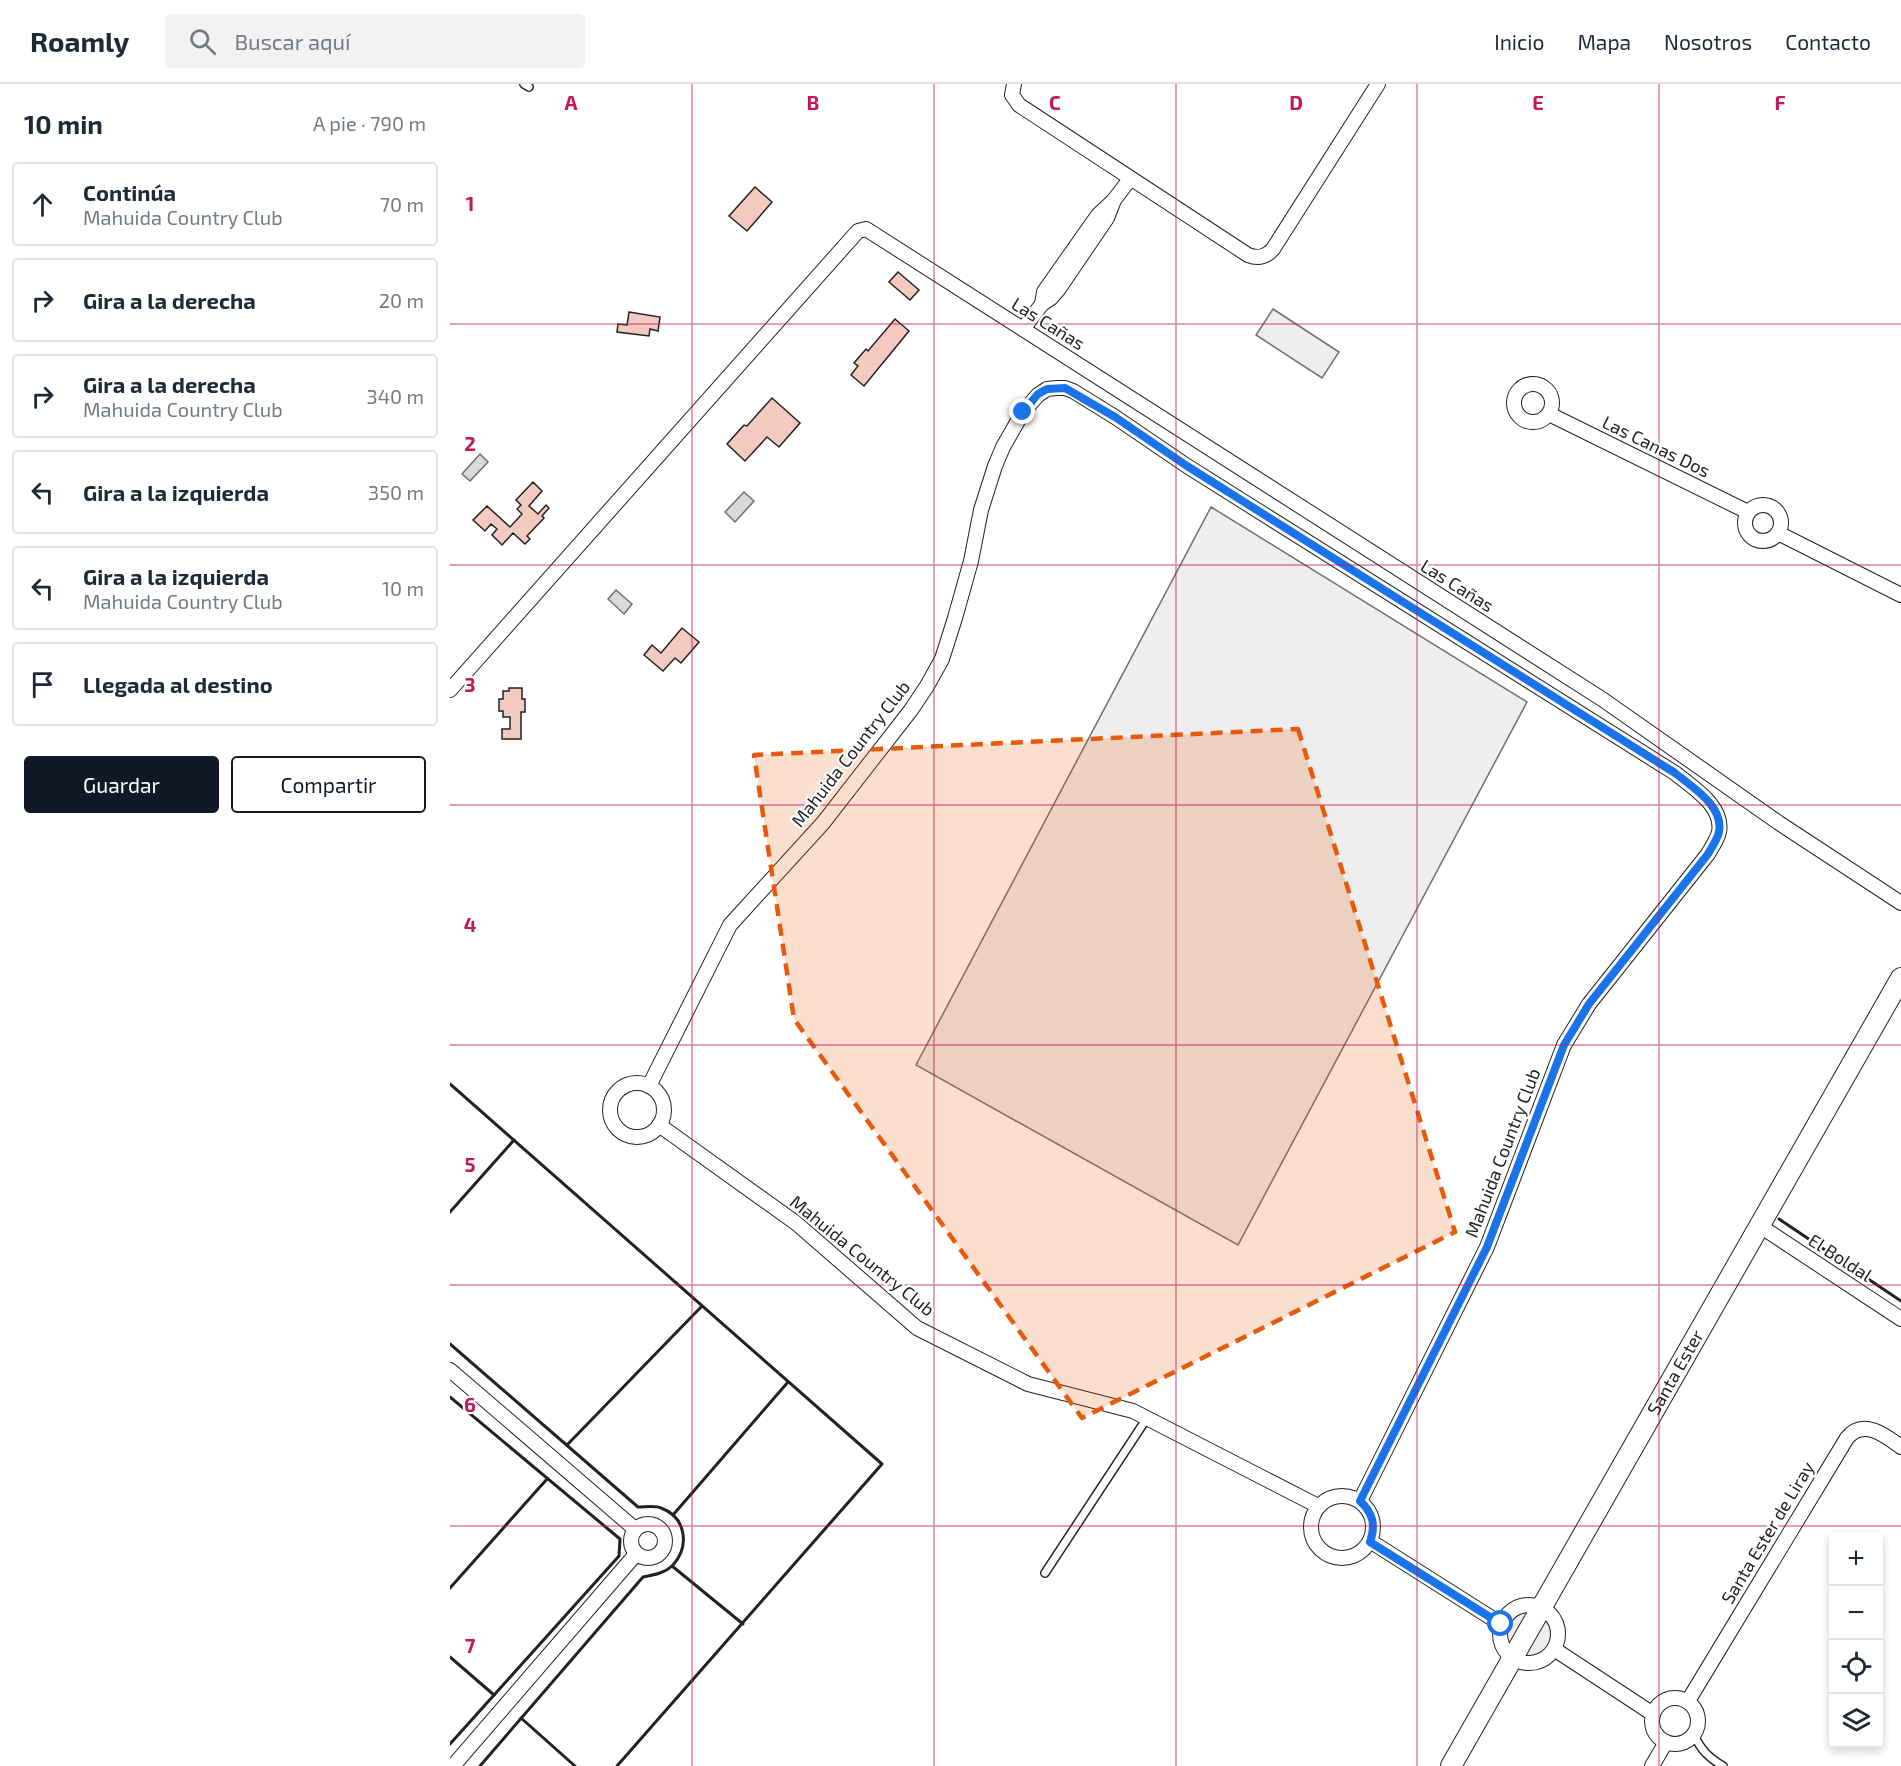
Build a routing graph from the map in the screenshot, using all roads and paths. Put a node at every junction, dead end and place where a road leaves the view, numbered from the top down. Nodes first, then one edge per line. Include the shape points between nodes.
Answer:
1 (1014, 84) edge
2 (1378, 84) edge
3 (1130, 178) junction
4 (1023, 329) junction
5 (1549, 414) dead end
6 (1748, 512) junction
7 (1778, 533) junction
8 (1901, 595) edge
9 (450, 690) edge
10 (1901, 903) edge
11 (1901, 978) edge
12 (649, 1086) junction
13 (659, 1125) junction
14 (1760, 1226) junction
15 (1901, 1319) edge
16 (450, 1370) edge
17 (1148, 1418) junction
18 (1901, 1447) edge
19 (1360, 1501) junction
20 (1318, 1506) junction
21 (636, 1529) junction
22 (1370, 1542) junction
23 (636, 1554) junction
24 (1045, 1574) dead end
25 (1541, 1607) junction
26 (1501, 1624) junction
27 (1554, 1649) junction
28 (1512, 1659) junction
29 (1688, 1701) junction
30 (1653, 1714) junction
31 (1694, 1735) junction
32 (1666, 1742) junction
33 (453, 1766) edge
34 (1451, 1766) edge
35 (1652, 1766) edge
36 (1723, 1766) edge

1 - 3 street via 1012,95 1019,105
2 - 3 street via 1273,249 1262,257 1248,255
3 - 4 street via 1058,290
4 - 9 street, Las Cañas via 866,229 858,231
4 - 10 street, Las Cañas via 1602,699
5 - 6 street, Las Canas Dos
6 - 7 street via 1758,505 1770,506 1781,521
6 - 7 street via 1744,523 1752,538 1763,541
7 - 8 street
11 - 14 street, Santa Ester
12 - 13 street via 662,1099 664,1111
12 - 13 street via 622,1086 610,1103 609,1115 613,1124 629,1136 641,1137
12 - 19 street, Mahuida Country Club via 730,926 823,823 911,710 942,659 995,466 1023,412 1038,394 1065,388 1115,417 1675,773 1700,793 1717,815 1720,829 1716,842 1589,1004 1564,1045 1487,1247
13 - 17 street, Mahuida Country Club via 796,1222 917,1328 1028,1384
14 - 15 street, El Boldal
14 - 25 street, Santa Ester
16 - 21 street
17 - 20 street, Mahuida Country Club
17 - 24 lane
18 - 29 street, Santa Ester de Liray via 1875,1430 1852,1431
19 - 20 street via 1334,1496
19 - 22 street via 1372,1515
20 - 22 street via 1311,1534 1321,1550 1348,1558
21 - 23 street via 631,1539
21 - 23 street via 651,1525 661,1530 665,1541 652,1558
22 - 26 street
23 - 33 street
25 - 26 street via 1522,1605 1505,1616
25 - 27 street via 1550,1613 1558,1630
25 - 28 street, Santa Ester
26 - 28 street via 1500,1643
27 - 28 street via 1540,1662 1530,1664
27 - 30 street
28 - 34 street, Santa Ester
29 - 30 street via 1667,1699
29 - 31 street via 1699,1721
30 - 32 street via 1653,1727
31 - 32 street via 1681,1743
31 - 36 lane via 1708,1756
32 - 35 street

